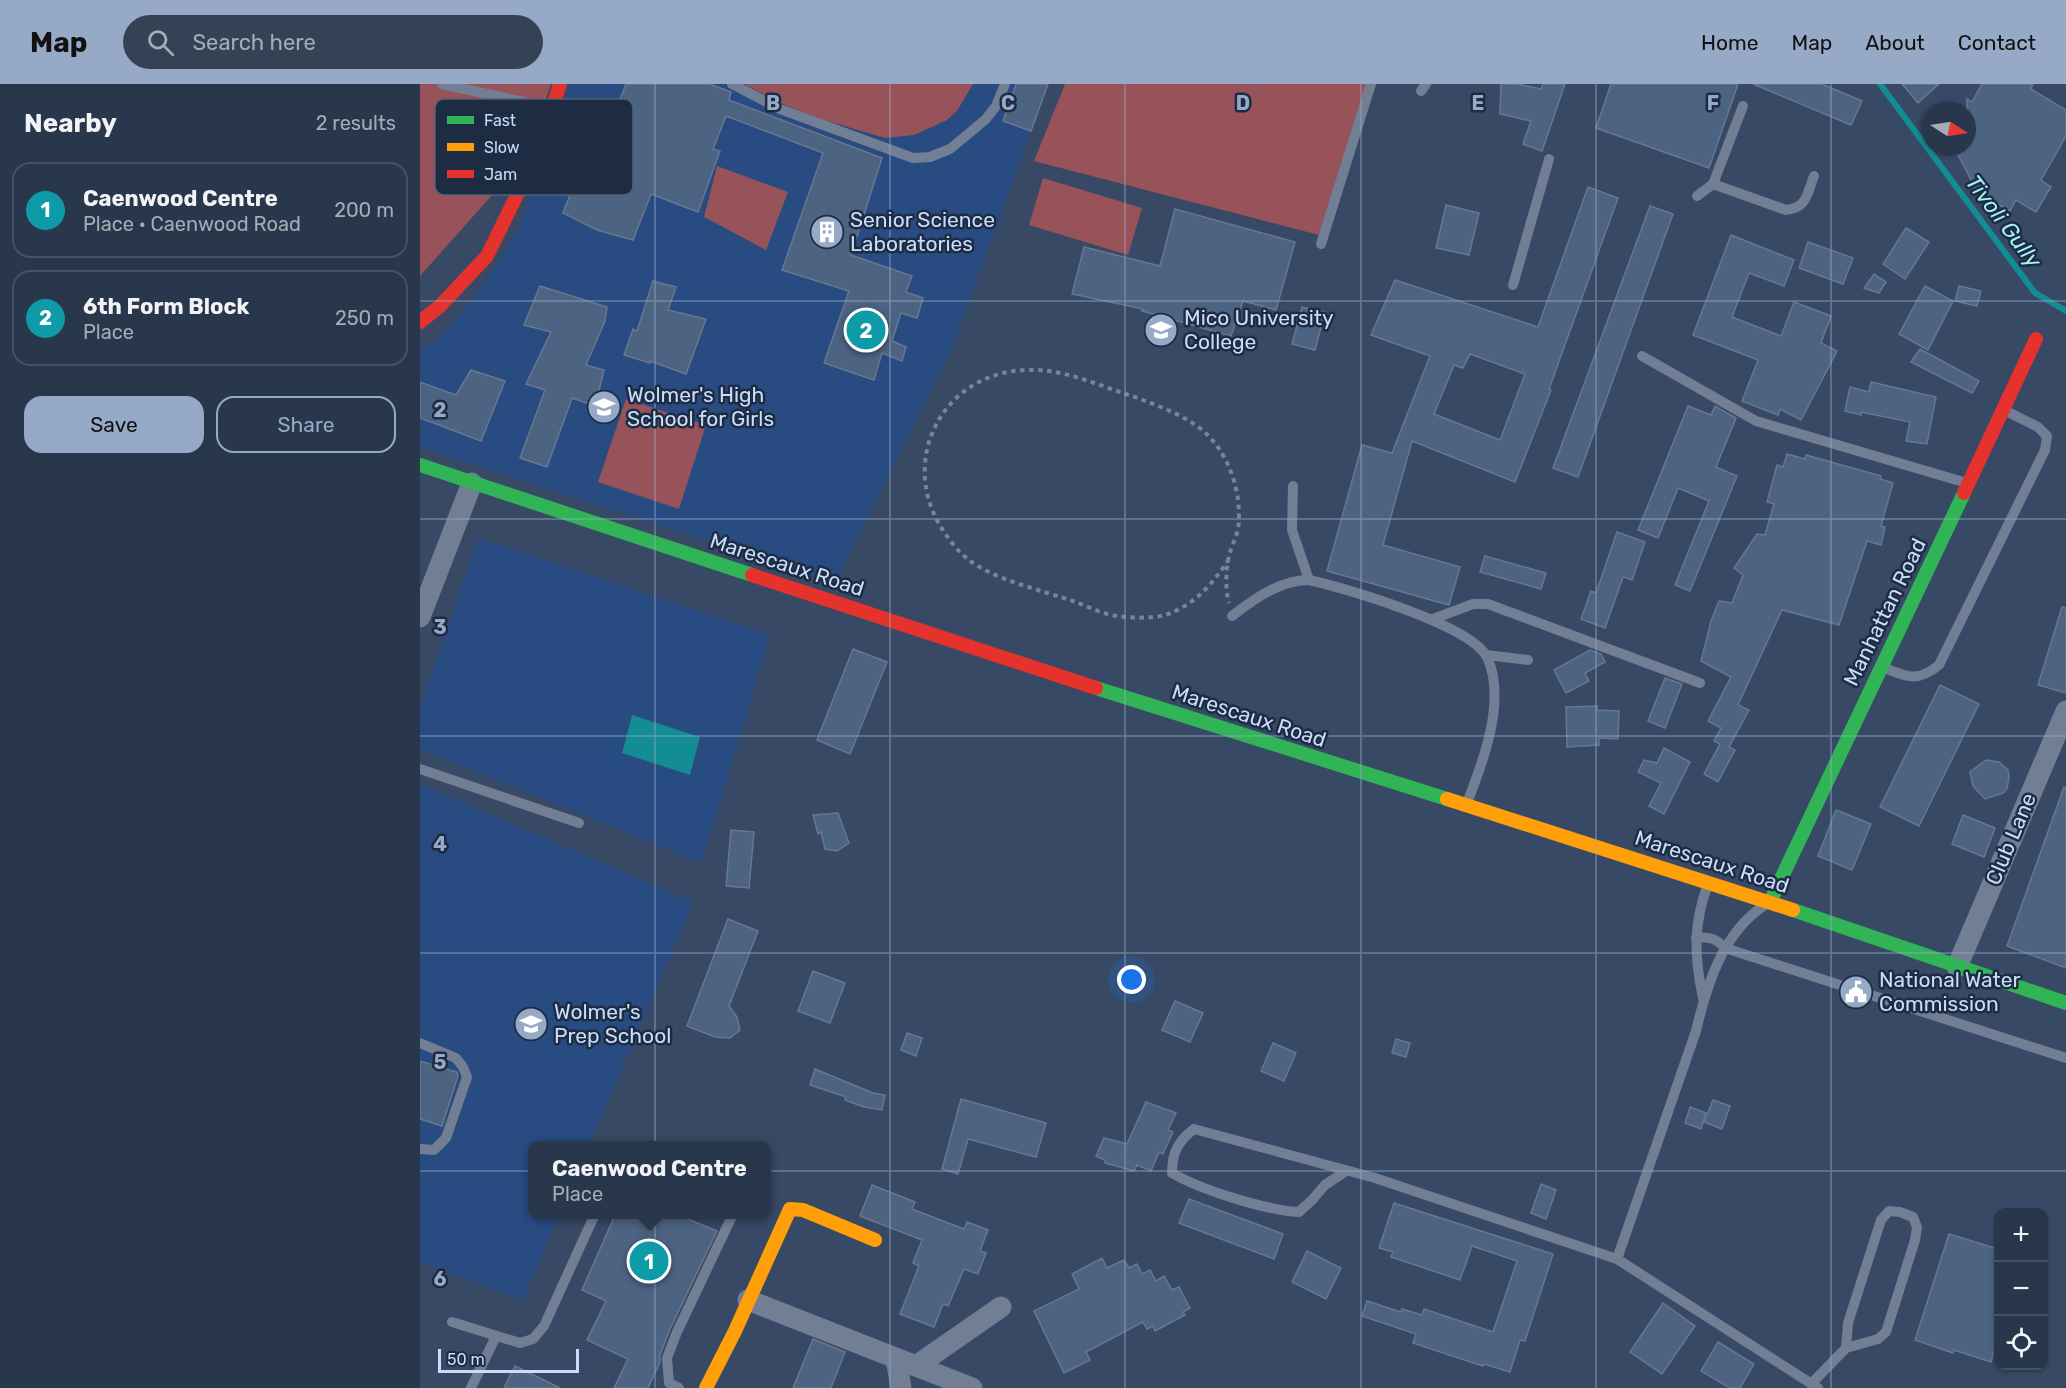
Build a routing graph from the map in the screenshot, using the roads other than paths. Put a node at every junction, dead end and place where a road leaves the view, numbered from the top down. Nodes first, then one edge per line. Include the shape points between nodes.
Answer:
1 (442, 84) edge
2 (560, 84) edge
3 (732, 84) edge
4 (1005, 84) edge
5 (1371, 84) edge
6 (510, 99) edge
7 (554, 99) edge
8 (1743, 106) dead end
9 (1549, 159) dead end
10 (1814, 176) dead end
11 (1713, 184) junction
12 (517, 195) edge
13 (1697, 196) dead end
14 (1321, 244) dead end
15 (1513, 285) dead end
16 (420, 322) edge
17 (2036, 339) dead end
18 (1642, 356) dead end
19 (2004, 410) junction
20 (420, 465) edge
21 (472, 483) junction
22 (1970, 484) junction
23 (1293, 486) dead end
24 (1309, 580) junction
25 (1232, 616) road end
26 (420, 617) edge
27 (1433, 620) junction
28 (1486, 655) junction
29 (1528, 660) dead end
30 (1881, 666) junction
31 (1700, 683) dead end
32 (2066, 711) edge
33 (420, 769) edge
34 (1466, 806) junction
35 (579, 823) dead end
36 (1709, 883) junction
37 (1770, 902) junction
38 (1696, 938) junction
39 (1725, 948) junction
40 (1957, 967) junction
41 (1703, 998) junction
42 (2066, 1003) edge
43 (420, 1043) edge
44 (2066, 1058) edge
45 (420, 1149) edge
46 (1346, 1171) junction
47 (593, 1219) edge
48 (731, 1219) edge
49 (875, 1240) dead end
50 (1617, 1259) junction
51 (748, 1300) junction
52 (1001, 1307) dead end
53 (453, 1322) dead end
54 (496, 1336) junction
55 (1846, 1348) junction
56 (906, 1363) junction
57 (1814, 1386) edge
58 (471, 1388) edge
59 (679, 1388) edge
60 (706, 1388) edge
61 (901, 1388) edge
62 (972, 1388) edge

1 - 6 lane
2 - 7 main road
3 - 4 lane via 780,109 913,158 930,157 950,149 986,119
5 - 14 lane
8 - 11 lane
9 - 15 lane
10 - 11 lane via 1803,205 1786,210
11 - 13 lane
12 - 16 main road via 487,256
17 - 19 main road, Manhattan Road
18 - 22 lane via 1756,421
19 - 22 main road, Manhattan Road
19 - 30 lane via 2038,427 2047,436 2045,450 1939,665 1918,677 1906,677
20 - 21 main road, Marescaux Road
21 - 26 street
21 - 34 main road, Marescaux Road
22 - 30 main road, Manhattan Road
23 - 24 lane via 1292,530
24 - 25 lane via 1292,580
24 - 27 lane
27 - 28 lane via 1467,638
27 - 31 lane via 1473,604 1488,604
28 - 29 lane
28 - 34 lane via 1492,672 1494,711 1483,763
30 - 37 main road, Manhattan Road
32 - 40 street, Club Lane
33 - 35 lane
34 - 36 main road, Marescaux Road
36 - 37 main road, Marescaux Road
36 - 38 lane via 1700,908
37 - 39 lane via 1740,926
37 - 40 main road, Marescaux Road
38 - 39 lane via 1712,938
38 - 41 lane
39 - 41 lane
39 - 44 lane
40 - 42 main road, Marescaux Road
41 - 50 lane via 1696,1031
43 - 45 lane via 456,1058 467,1077 446,1138 434,1150
46 - 46 lane via 1194,1129 1172,1158 1172,1173 1188,1182 1278,1211 1299,1212 1325,1185
46 - 50 lane
47 - 54 lane via 544,1326 533,1340 520,1342
48 - 59 lane via 667,1358 669,1383
49 - 51 main road via 802,1210 790,1209
50 - 57 lane
51 - 56 street
51 - 60 main road
52 - 56 street
53 - 54 lane
54 - 58 lane
55 - 55 lane via 1878,1339 1886,1332 1915,1240 1917,1227 1913,1217 1889,1211 1881,1220 1848,1323
55 - 57 lane
56 - 61 street
56 - 62 street

